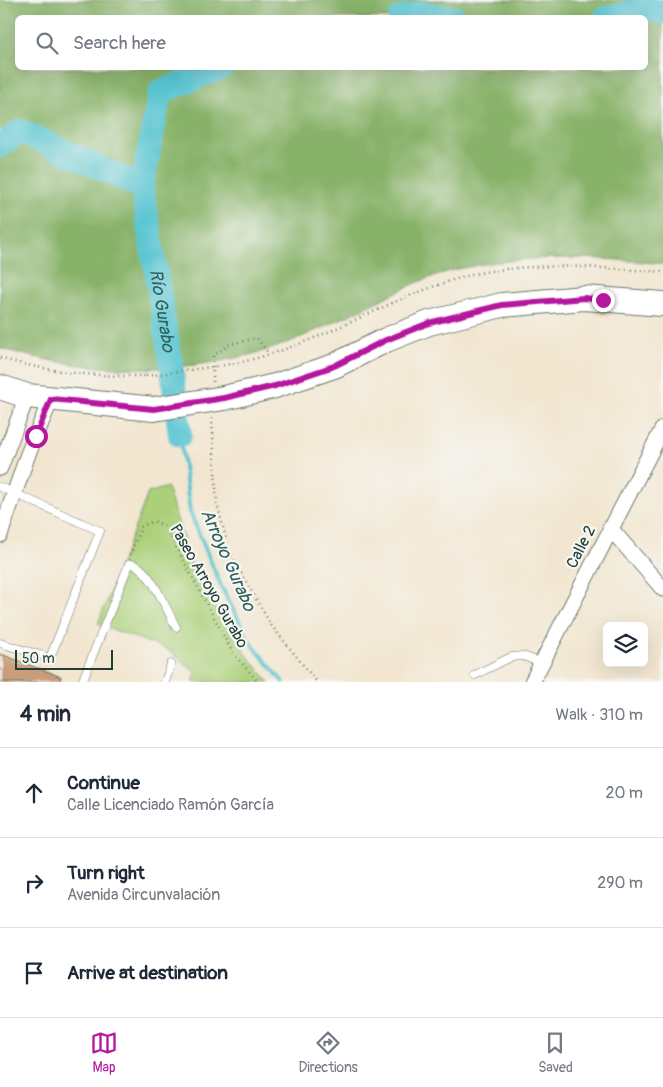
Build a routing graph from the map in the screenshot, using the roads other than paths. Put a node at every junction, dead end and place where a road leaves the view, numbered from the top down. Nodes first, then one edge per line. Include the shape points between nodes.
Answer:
1 (663, 304) edge
2 (0, 387) edge
3 (27, 396) junction
4 (51, 399) junction
5 (663, 428) edge
6 (1, 464) edge
7 (0, 487) edge
8 (14, 492) junction
9 (610, 528) junction
10 (0, 535) edge
11 (663, 589) edge
12 (176, 627) dead end
13 (0, 643) edge
14 (542, 663) junction
15 (171, 664) dead end
16 (475, 675) dead end
17 (534, 681) edge
18 (82, 682) edge
19 (165, 682) edge

1 - 4 main road, bridge via 584,298 502,305 429,323 334,366 275,386 154,409
2 - 3 main road
3 - 4 main road
3 - 6 street
4 - 8 street
5 - 9 street, Calle 2
7 - 8 lane
8 - 10 street
8 - 13 lane via 100,532 50,658
9 - 11 street
9 - 14 street, Calle 2
12 - 18 lane via 145,570 135,563 129,564
14 - 16 lane via 523,656 511,657
14 - 17 street, Calle 2
15 - 19 lane

